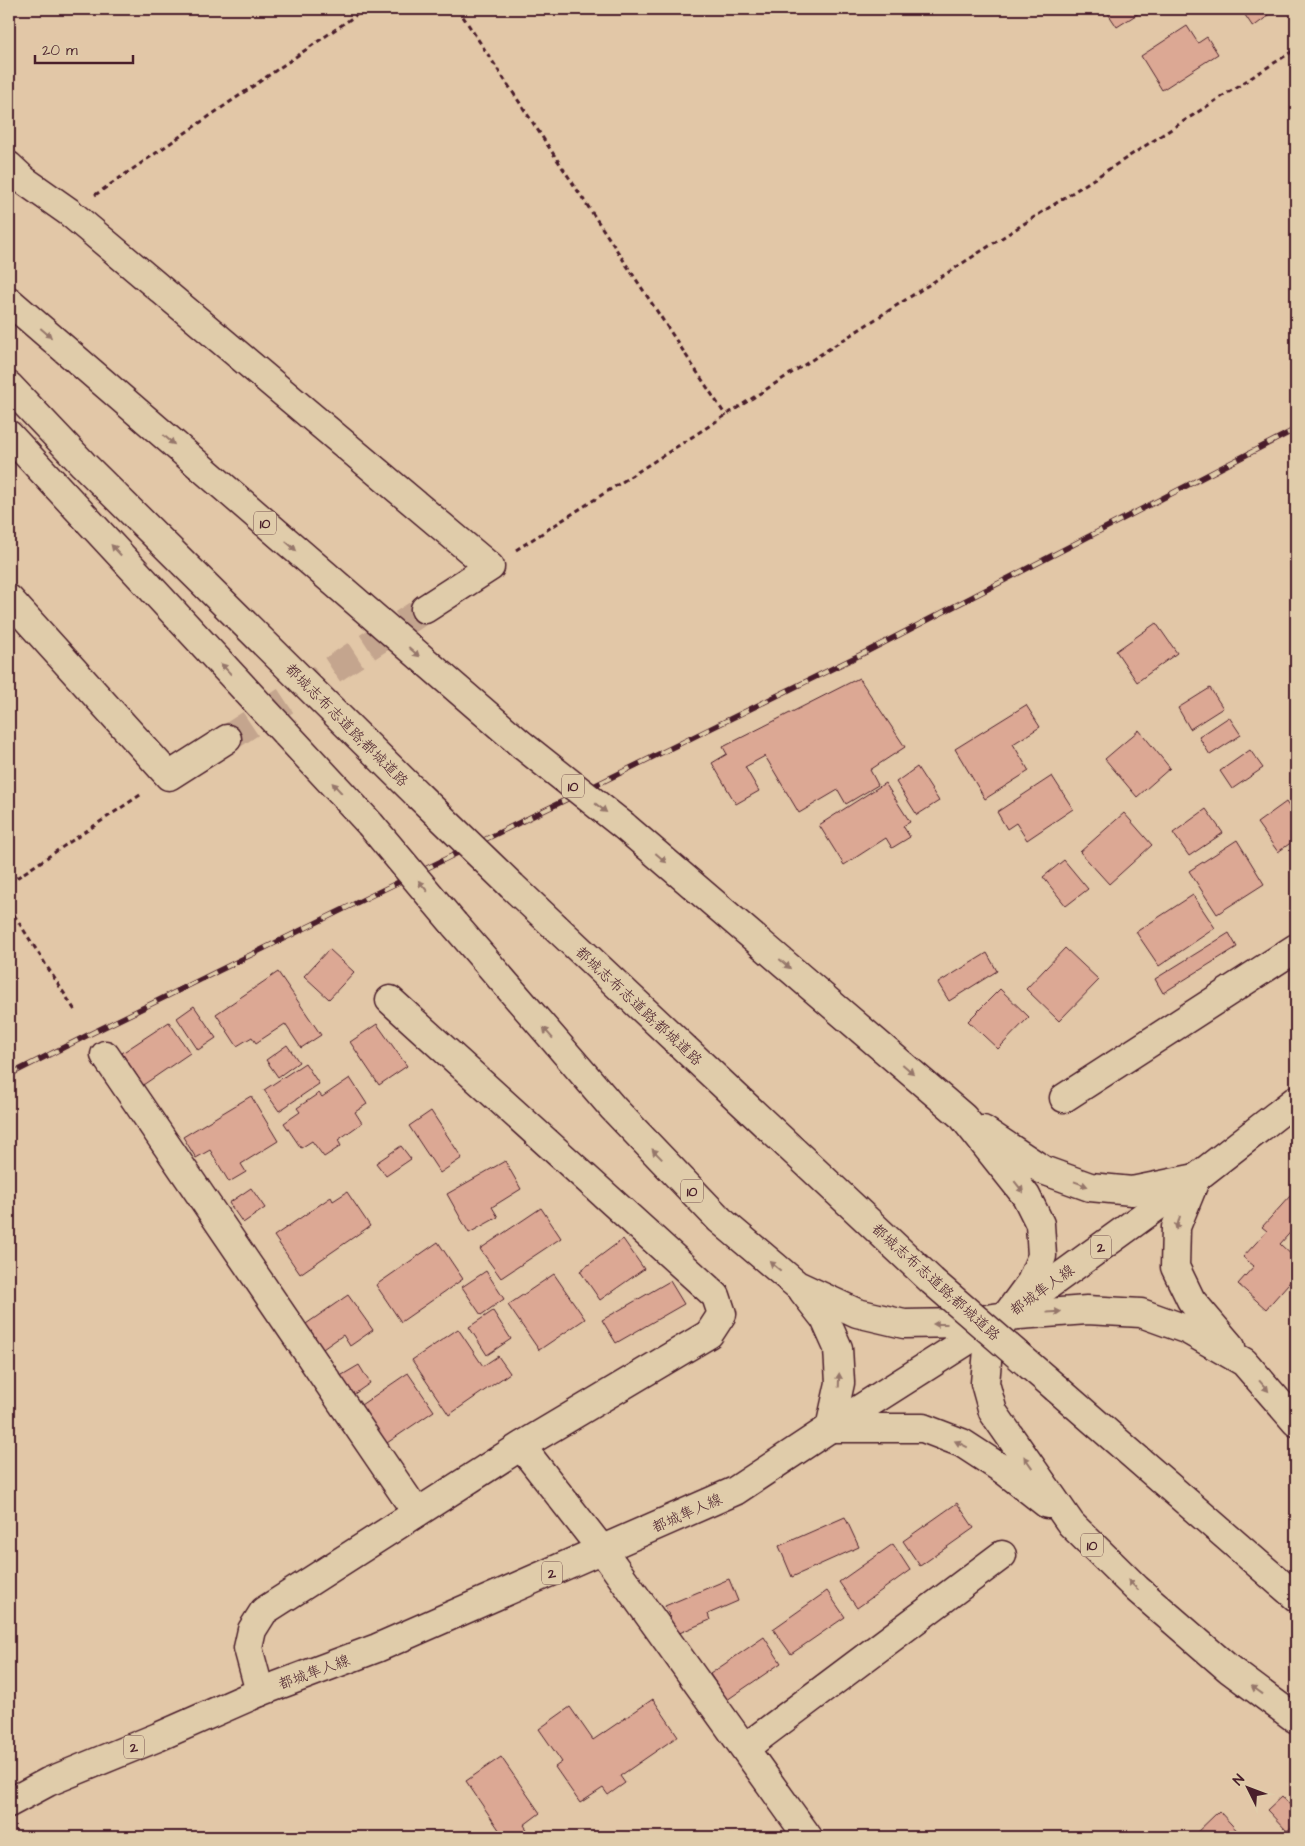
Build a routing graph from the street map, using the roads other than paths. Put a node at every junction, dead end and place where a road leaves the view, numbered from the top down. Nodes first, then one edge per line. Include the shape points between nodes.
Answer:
1 (9, 166) edge
2 (9, 301) edge
3 (9, 386) edge
4 (9, 435) edge
5 (9, 599) edge
6 (426, 609) tunnel mouth
7 (227, 739) tunnel mouth
8 (1296, 948) edge
9 (390, 1000) dead end
10 (105, 1055) dead end
11 (1064, 1098) dead end
12 (1296, 1100) edge
13 (963, 1117) junction
14 (1196, 1178) junction
15 (797, 1284) junction
16 (1006, 1316) junction
17 (1244, 1362) junction
18 (1296, 1422) edge
19 (830, 1428) junction
20 (521, 1446) junction
21 (417, 1513) junction
22 (1071, 1524) junction
23 (603, 1551) junction
24 (1002, 1555) dead end
25 (1296, 1597) edge
26 (260, 1692) junction
27 (1296, 1719) edge
28 (745, 1748) junction
29 (9, 1803) edge
30 (808, 1837) edge

1 - 6 main road via 69,212 490,567
2 -> 13 main road, 10, bridge via 522,745 624,826
3 - 25 main road, 都城志布志道路;都城道路, bridge via 512,886 932,1281
15 -> 4 main road, 10, bridge via 720,1220 613,1108 370,824
5 - 7 main road via 169,776
8 - 11 main road
9 - 20 main road via 716,1296 722,1314 709,1334
10 - 21 main road
12 - 14 main road, 都城隼人線 / 2
13 -> 14 main road, 10 via 1043,1170 1090,1187 1132,1191
13 -> 16 main road, 10 via 1026,1196 1040,1224 1042,1256 1031,1282
14 - 16 main road, 都城隼人線 / 2
14 -> 17 main road via 1176,1227 1175,1267 1191,1300
16 -> 15 main road, 10 via 961,1323 904,1324 857,1313
19 -> 15 main road, 10 via 840,1383 838,1348 825,1318
16 -> 17 main road, 10 via 1087,1310 1141,1313 1188,1330
16 - 19 main road, 都城隼人線 / 2
22 -> 16 main road, 10 via 993,1412 985,1383 988,1350
17 -> 18 main road, 10
22 -> 19 main road via 1005,1471 962,1443 923,1428
19 - 23 main road, 都城隼人線 / 2 via 735,1492
20 - 21 main road
20 - 23 main road
21 - 26 main road via 264,1610 252,1630 248,1648
27 -> 22 main road, 10 via 1215,1657 1137,1589
23 - 26 main road, 都城隼人線 / 2 via 377,1648
23 - 28 main road
24 - 28 main road
26 - 29 main road, 都城隼人線 / 2 via 48,1782
28 - 30 main road

